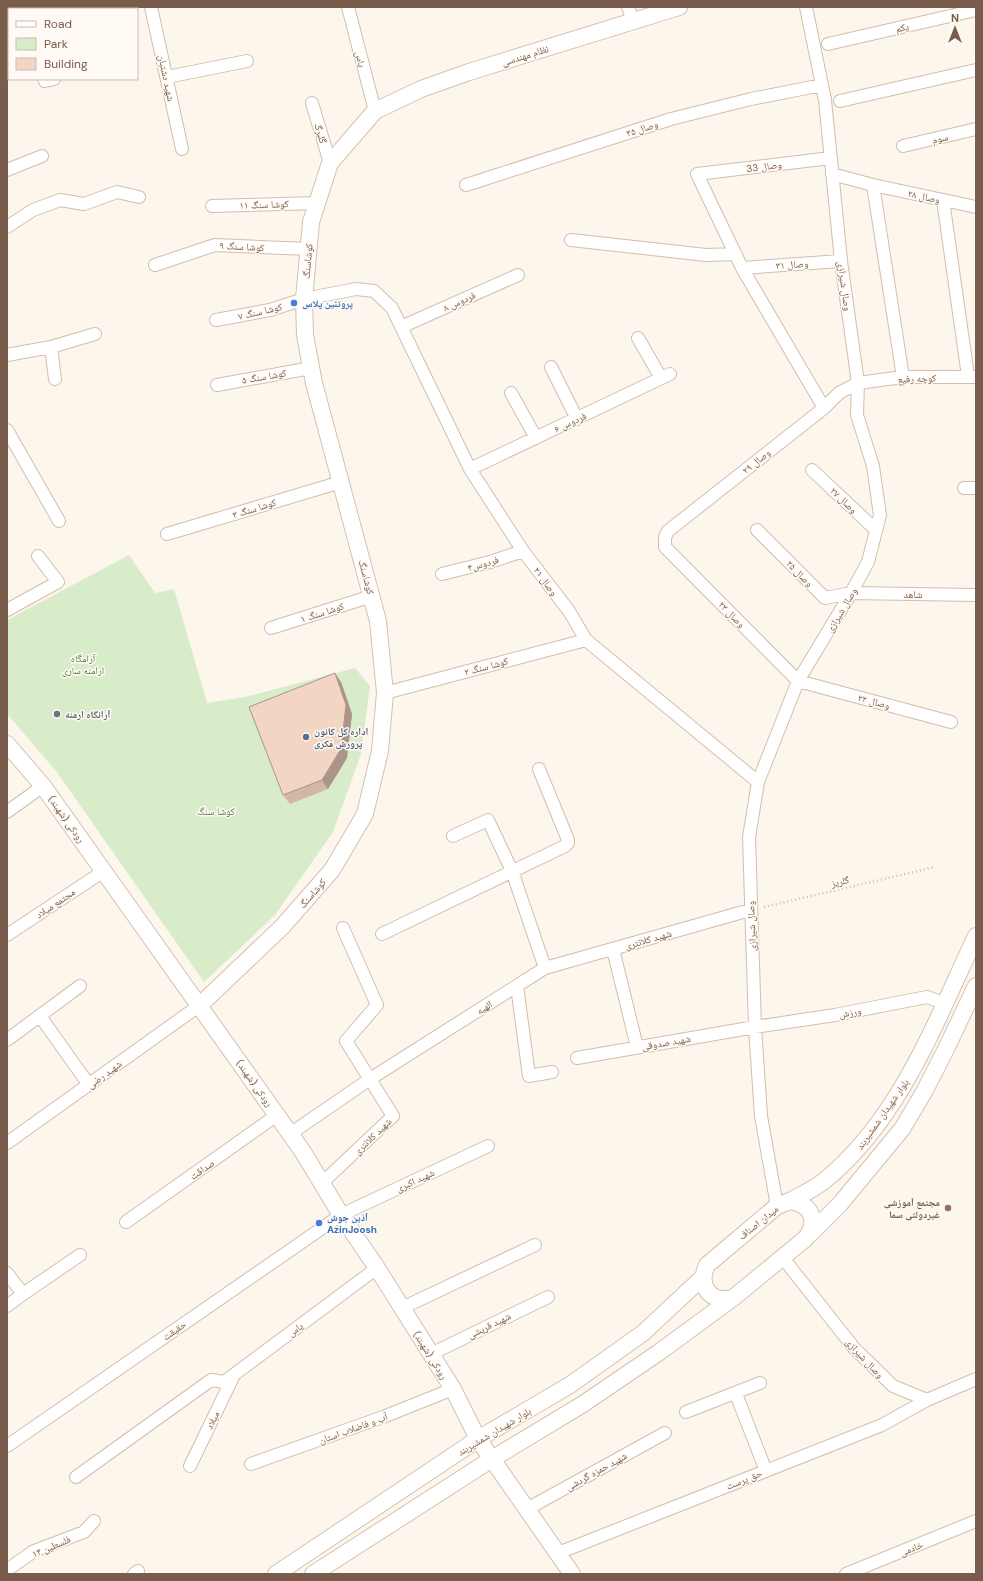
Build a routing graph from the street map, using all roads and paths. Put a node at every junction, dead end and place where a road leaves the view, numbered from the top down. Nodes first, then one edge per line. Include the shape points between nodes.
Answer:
1 (151, 7) edge
2 (348, 7) edge
3 (679, 7) edge
4 (806, 7) edge
5 (976, 10) edge
6 (630, 14) edge
7 (828, 44) dead end
8 (247, 61) dead end
9 (976, 70) edge
10 (167, 77) junction
11 (822, 85) junction
12 (840, 101) dead end
13 (312, 103) dead end
14 (375, 111) junction
15 (976, 129) edge
16 (903, 146) dead end
17 (182, 149) dead end
18 (42, 156) dead end
19 (831, 158) junction
20 (330, 163) junction
21 (7, 170) edge
22 (832, 174) junction
23 (873, 185) junction
24 (466, 186) dead end
25 (139, 197) dead end
26 (943, 200) junction
27 (317, 203) junction
28 (212, 206) dead end
29 (976, 206) edge
30 (7, 227) edge
31 (571, 240) dead end
32 (308, 249) junction
33 (736, 254) junction
34 (841, 261) junction
35 (156, 265) dead end
36 (742, 268) junction
37 (518, 275) dead end
38 (304, 299) junction
39 (216, 320) dead end
40 (401, 327) junction
41 (95, 334) dead end
42 (638, 338) dead end
43 (51, 347) junction
44 (7, 355) edge
45 (551, 367) dead end
46 (311, 368) junction
47 (972, 376) edge
48 (903, 377) junction
49 (55, 379) dead end
50 (858, 383) junction
51 (217, 385) dead end
52 (511, 394) dead end
53 (824, 408) junction
54 (576, 418) junction
55 (7, 430) edge
56 (536, 438) junction
57 (470, 469) junction
58 (812, 470) dead end
59 (341, 482) junction
60 (964, 488) dead end
61 (976, 488) edge
62 (59, 521) dead end
63 (758, 530) dead end
64 (876, 530) junction
65 (167, 534) dead end
66 (666, 547) joint
67 (523, 551) junction
68 (38, 556) dead end
69 (442, 574) dead end
70 (851, 594) junction
71 (976, 595) edge
72 (372, 596) junction
73 (7, 610) edge
74 (271, 628) dead end
75 (586, 640) junction
76 (798, 681) junction
77 (385, 693) junction
78 (951, 722) dead end
79 (7, 744) edge
80 (538, 769) dead end
81 (758, 782) junction
82 (43, 786) junction
83 (7, 812) edge
84 (453, 836) dead end
85 (935, 866) dead end
86 (104, 871) junction
87 (512, 871) junction
88 (750, 910) junction
89 (343, 928) dead end
90 (382, 934) dead end
91 (7, 936) edge
92 (976, 936) edge
93 (613, 949) junction
94 (545, 968) junction
95 (80, 986) dead end
96 (517, 986) junction
97 (976, 986) edge
98 (944, 1003) junction
99 (200, 1005) junction
100 (40, 1016) junction
101 (755, 1027) junction
102 (7, 1040) edge
103 (637, 1047) junction
104 (577, 1058) dead end
105 (552, 1072) dead end
106 (370, 1079) junction
107 (89, 1085) junction
108 (278, 1116) junction
109 (290, 1134) junction
110 (7, 1143) edge
111 (488, 1146) dead end
112 (322, 1183) junction
113 (784, 1204) junction
114 (341, 1214) junction
115 (126, 1222) dead end
116 (810, 1234) junction
117 (535, 1245) dead end
118 (80, 1255) dead end
119 (783, 1258) junction
120 (377, 1268) junction
121 (7, 1273) edge
122 (703, 1277) junction
123 (23, 1294) junction
124 (548, 1297) dead end
125 (733, 1298) junction
126 (7, 1306) edge
127 (402, 1308) junction
128 (431, 1354) junction
129 (235, 1374) junction
130 (976, 1379) edge
131 (760, 1383) dead end
132 (453, 1390) junction
133 (736, 1394) junction
134 (927, 1400) junction
135 (686, 1412) dead end
136 (664, 1433) dead end
137 (478, 1439) junction
138 (7, 1446) edge
139 (492, 1459) junction
140 (251, 1464) dead end
141 (190, 1466) dead end
142 (766, 1471) junction
143 (76, 1477) dead end
144 (527, 1509) junction
145 (94, 1521) dead end
146 (976, 1521) edge
147 (558, 1553) junction
148 (7, 1570) edge
149 (276, 1574) edge
150 (313, 1574) edge
151 (572, 1574) edge
152 (846, 1574) edge

1 - 10 street, شهید دشتبان
2 - 14 street, یاس
3 - 6 main road, نظام مهندسی
4 - 11 street, وصال شیرازی
5 - 7 street, یکم
6 - 14 main road, نظام مهندسی via 421,89
8 - 10 street
9 - 12 street
10 - 17 street, شهید دشتبان
11 - 19 street, وصال شیرازی
11 - 24 street, وصال ۳۵ via 671,119
13 - 20 street, گلبرگ
14 - 20 main road, کوشاسنگ
15 - 16 street, سوم
18 - 21 street
19 - 22 street, وصال شیرازی
19 - 33 street, وصال 33 via 697,174
20 - 27 main road, کوشاسنگ
22 - 23 street, وصال ۲۸
22 - 34 street, وصال شیرازی
23 - 26 street, وصال ۲۸
23 - 48 street
25 - 30 street via 117,192 84,204 60,200 33,210
26 - 29 street, وصال ۲۸
26 - 47 street
27 - 28 street, ۱۱ کوشا سنگ
27 - 32 main road, کوشاسنگ via 311,222
31 - 33 street via 706,255
32 - 35 street, کوشا سنگ ۹ via 215,245
32 - 38 main road, کوشاسنگ
33 - 36 street
34 - 36 street, وصال ۳۱
34 - 50 street, وصال شیرازی
36 - 53 street
37 - 40 street, فردوس ۸
38 - 39 street, کوشا سنگ ۷ via 270,310
38 - 40 street, کوشا سنگ ۷ via 356,289 374,291 392,308
38 - 46 main road, کوشاسنگ via 305,335
40 - 57 street, وصال ۲۱
41 - 43 street
42 - 54 street, فردوس ۶ via 666,376
43 - 44 street
43 - 49 street
45 - 54 street
46 - 51 street, کوشا سنگ ۵
46 - 59 main road, کوشاسنگ
47 - 48 street, کوچه رفیع
48 - 50 street, کوچه رفیع
50 - 53 street, وصال ۲۹ via 839,393
50 - 64 street, وصال شیرازی via 857,416 873,466 880,514
52 - 56 street
53 - 66 street, وصال ۲۹ via 668,531
54 - 56 street, فردوس ۶
55 - 62 street
56 - 57 street, فردوس ۶
57 - 67 street, وصال ۲۱
58 - 64 street, وصال ۲۷
59 - 65 street, کوشا سنگ ۳
59 - 72 main road, کوشاسنگ
60 - 61 street
63 - 70 street, وصال ۲۵ via 825,598
64 - 70 street, وصال شیرازی via 868,562
66 - 76 street, وصال ۲۳
67 - 69 street, فردوس۴
67 - 75 street, وصال ۲۱ via 569,612
68 - 73 street via 58,582
70 - 71 street, شاهد
70 - 76 street, وصال شیرازی
72 - 74 street, کوشا سنگ ۱
72 - 77 main road, کوشاسنگ via 378,621
75 - 77 street, کوشا سنگ ۲
75 - 81 street, وصال ۲۱
76 - 78 street, وصال ۲۲
76 - 81 street, وصال شیرازی
77 - 99 main road, کوشاسنگ via 380,751 365,814 332,870 282,927
79 - 82 main road, رودکی (شهبند)
80 - 87 street via 568,843
81 - 88 street, وصال شیرازی via 749,837
82 - 83 street
82 - 86 main road, رودکی (شهبند)
84 - 87 street via 488,820
85 - 88 path, گلریز
86 - 91 street, مجتمع میلاد
86 - 99 main road, رودکی (شهبند)
87 - 90 street
87 - 94 street
88 - 93 street, شهید کلانتری
88 - 101 street, وصال شیرازی
89 - 106 street, شهید کلانتری via 377,1005 346,1042
92 - 98 main road, بلوار شهیدان شمشیربند
93 - 94 street, شهید کلانتری
93 - 103 street
94 - 96 street, الهیه
95 - 100 street
96 - 105 street via 528,1076
96 - 106 street, الهیه
97 - 116 main road via 935,1072 902,1129 840,1204
98 - 101 street, ورزش via 927,997 834,1016
98 - 113 main road, بلوار شهیدان شمشیربند via 907,1081 856,1152 823,1182
99 - 107 street, شهید رضی
99 - 108 main road, رودکی (شهبند)
100 - 102 street
100 - 107 street
101 - 103 street, شهید صدوقی
101 - 113 street, وصال شیرازی via 761,1116
103 - 104 street, شهید صدوقی
106 - 109 street, الهیه
106 - 112 street, شهید کلانتری via 393,1116
107 - 110 street, شهید رضی
108 - 109 main road, رودکی (شهبند)
108 - 115 street, صداقت
109 - 112 main road, رودکی (شهبند)
111 - 114 street, شهید اکبری
112 - 114 main road, رودکی (شهبند)
113 - 116 main road, میدان اصناف via 803,1205 811,1215
113 - 122 main road, میدان اصناف via 711,1261
114 - 120 main road, رودکی (شهبند)
114 - 138 street, حقیقت
116 - 119 main road
117 - 127 street
118 - 123 street
119 - 125 main road
119 - 134 street, وصال شیرازی via 854,1348 892,1386
120 - 127 main road, رودکی (شهبند)
120 - 129 street, یاس
121 - 123 street
122 - 125 main road via 706,1288 714,1297 727,1300
122 - 137 main road, بلوار شهیدان شمشیربند via 643,1333 570,1385
123 - 126 street
124 - 128 street, شهید قریشی
125 - 139 main road via 602,1391
127 - 128 main road, رودکی (شهبند)
128 - 132 main road, رودکی (شهبند)
129 - 141 street, میلاد
129 - 143 street, یاس via 224,1382 211,1380
130 - 134 street
131 - 133 street
132 - 137 main road, رودکی (شهبند)
132 - 140 street, آب و فاضلاب استان
133 - 135 street
133 - 142 street
134 - 142 street, حق پرست via 882,1425
136 - 144 street, شهید حمزه گردشی
137 - 139 main road, رودکی (شهبند)
137 - 149 main road, بلوار شهیدان شمشیربند
139 - 144 main road
139 - 150 main road
142 - 147 street, حق پرست
144 - 147 main road
145 - 148 street, فلسطین ۱۴ via 84,1532 34,1551
146 - 152 street, خادمی
147 - 151 main road

